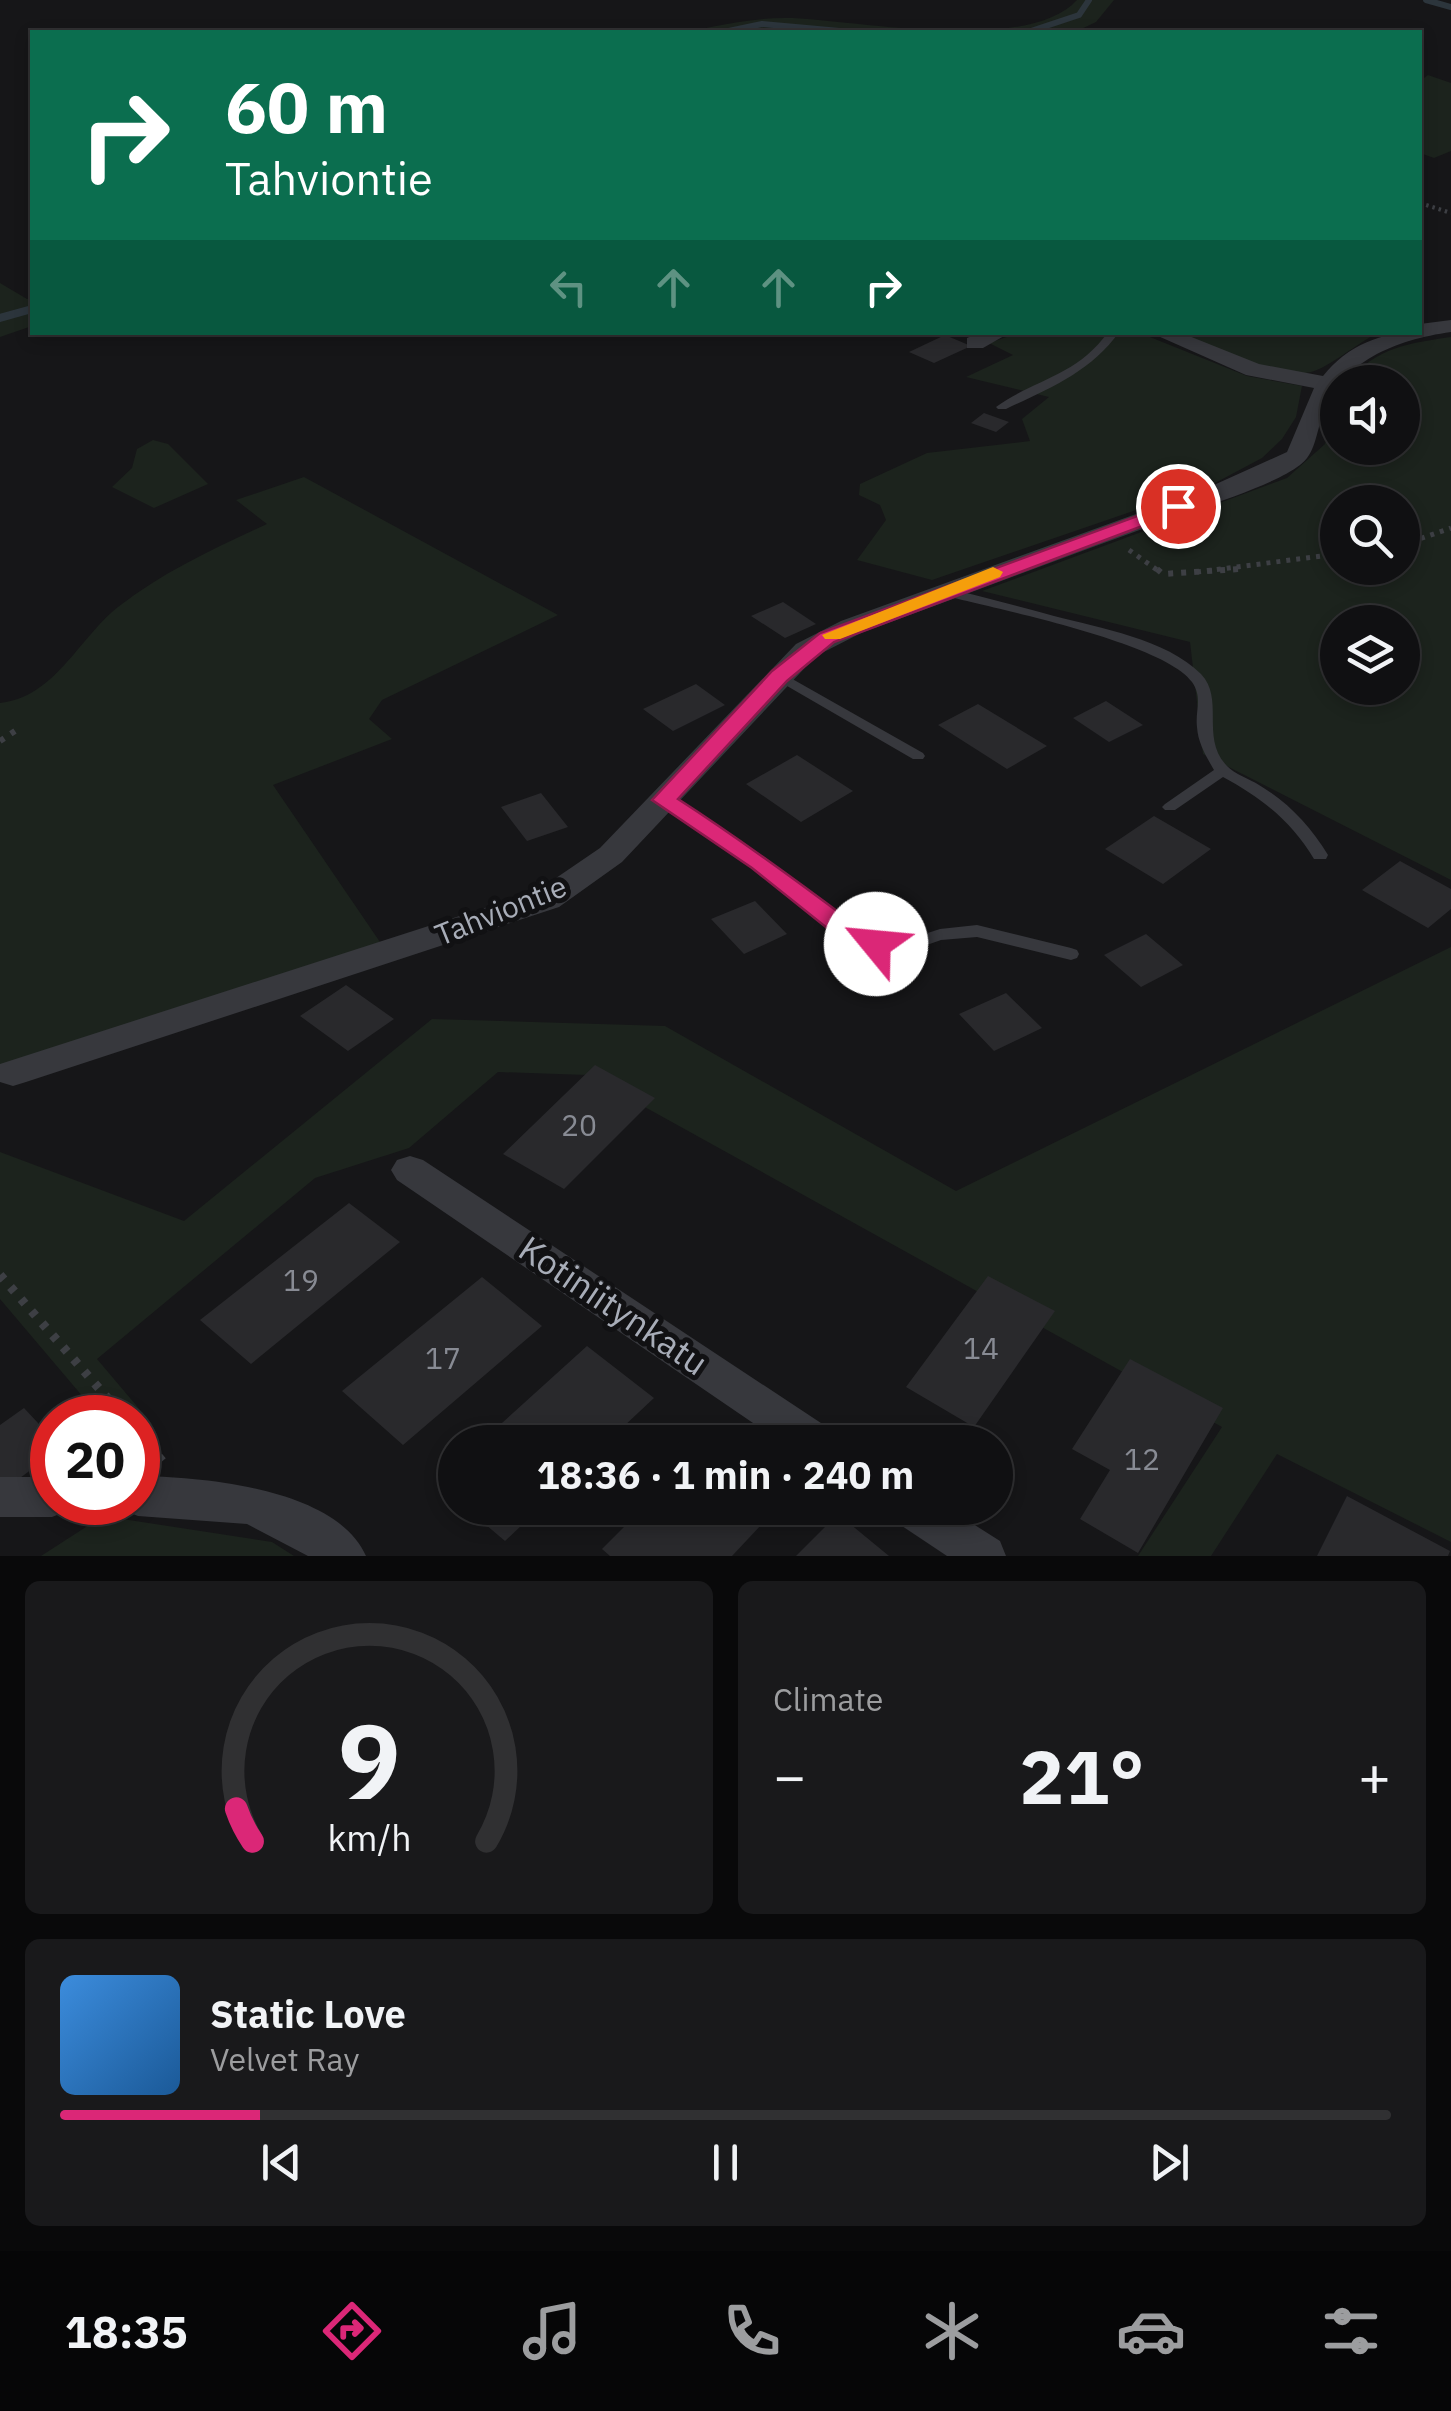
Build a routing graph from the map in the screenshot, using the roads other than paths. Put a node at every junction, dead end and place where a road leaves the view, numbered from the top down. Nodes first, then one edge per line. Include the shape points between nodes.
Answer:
1 (1451, 326) edge
2 (1422, 330) edge
3 (993, 335) edge
4 (1112, 335) edge
5 (1166, 335) edge
6 (1402, 335) edge
7 (975, 342) dead end
8 (1347, 365) edge
9 (1320, 382) edge
10 (1320, 399) edge
11 (1002, 407) dead end
12 (943, 592) junction
13 (780, 676) junction
14 (918, 756) dead end
15 (1222, 771) junction
16 (664, 800) junction
17 (1170, 807) dead end
18 (1320, 855) dead end
19 (1072, 954) dead end
20 (13, 1073) dead end
21 (410, 1170) dead end
22 (790, 1425) edge
23 (30, 1496) edge
24 (0, 1497) edge
25 (160, 1497) edge
26 (938, 1525) edge
27 (344, 1556) edge
28 (984, 1556) edge

1 - 2 street
3 - 7 street
4 - 11 lane via 1070,372
5 - 9 street via 1254,370
6 - 8 street, Tahviontie
10 - 12 street, Tahviontie via 1299,454 1290,461
12 - 13 street, Tahviontie via 827,637
12 - 15 lane via 1129,640 1170,658 1197,678 1207,698 1205,744
13 - 14 lane
13 - 16 street, Tahviontie
15 - 17 lane
15 - 18 lane via 1270,795 1302,824
16 - 19 lane via 760,862 846,930 876,944 904,947 977,931
16 - 20 street, Tahviontie via 611,855 548,899
21 - 22 street, Kotiniitynkatu
23 - 24 street
25 - 27 street via 241,1499 284,1514
26 - 28 street

